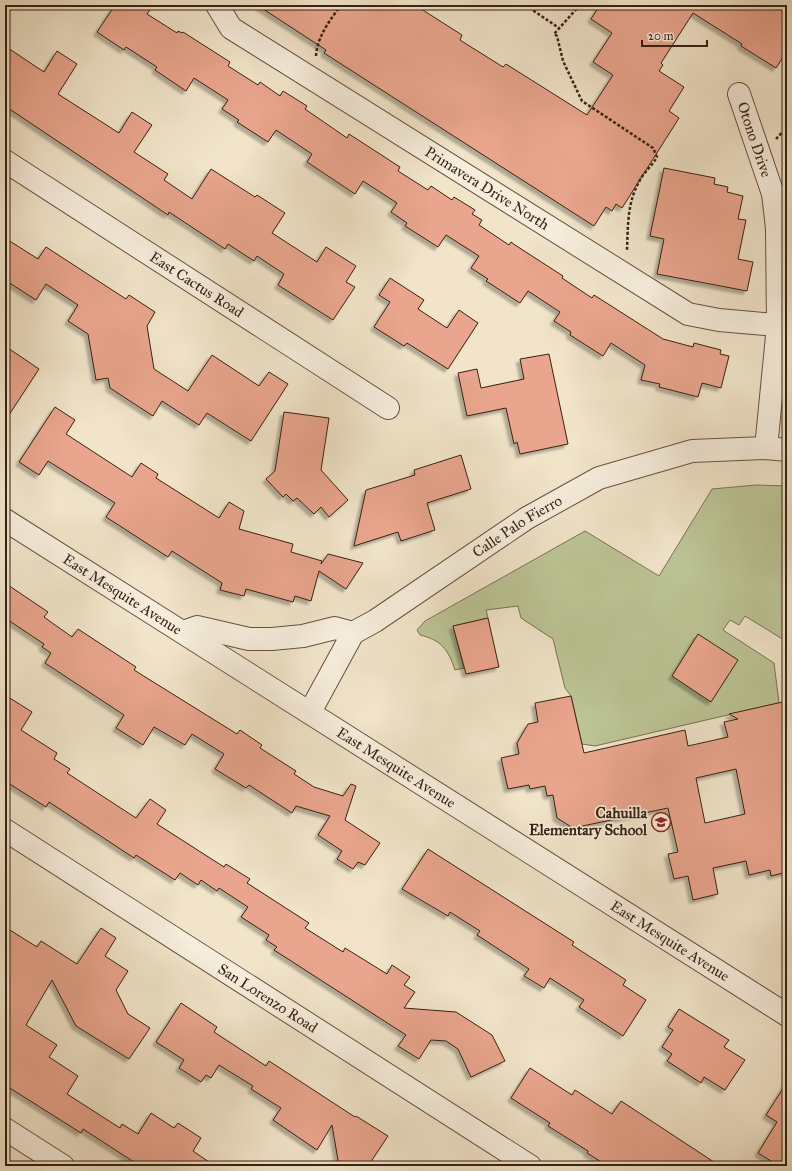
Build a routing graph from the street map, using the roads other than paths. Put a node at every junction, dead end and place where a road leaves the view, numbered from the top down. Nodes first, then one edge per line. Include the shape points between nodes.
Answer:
1 (217, 5) edge
2 (739, 94) dead end
3 (5, 161) edge
4 (783, 326) edge
5 (388, 408) dead end
6 (777, 449) edge
7 (5, 520) edge
8 (183, 632) junction
9 (353, 633) junction
10 (310, 712) junction
11 (5, 830) edge
12 (787, 1016) edge
13 (5, 1129) edge
14 (63, 1166) edge
15 (530, 1166) edge

1 - 4 street, Primavera Drive North via 231,28 688,314
2 - 4 street, Otono Drive via 773,194
3 - 5 street, East Cactus Road
4 - 6 street, Otono Drive
6 - 9 street, Calle Palo Fierro via 692,451 600,478 527,518 376,621
7 - 8 street, East Mesquite Avenue
8 - 9 street via 197,627 249,639 303,636 335,628
8 - 10 street, East Mesquite Avenue
9 - 10 street
10 - 12 street, East Mesquite Avenue
11 - 15 street, San Lorenzo Road
13 - 14 street

